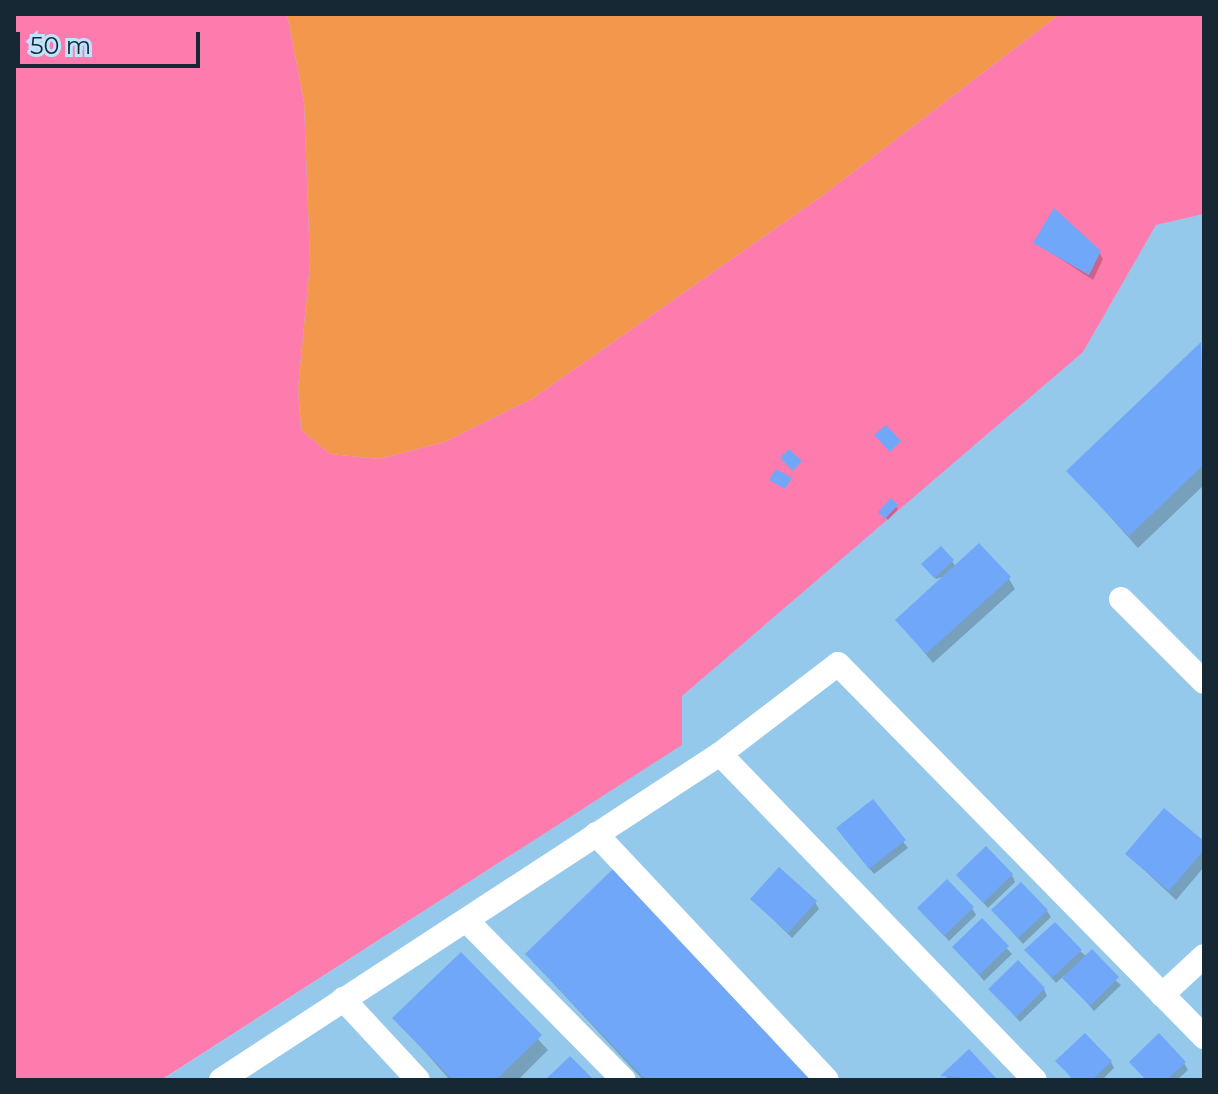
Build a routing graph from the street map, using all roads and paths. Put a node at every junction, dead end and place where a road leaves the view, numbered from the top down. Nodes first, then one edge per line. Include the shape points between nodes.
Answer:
1 (1121, 599) dead end
2 (1204, 682) edge
3 (720, 754) junction
4 (596, 834) junction
5 (467, 921) junction
6 (1204, 956) edge
7 (1162, 995) junction
8 (343, 999) junction
9 (1204, 1037) edge
10 (221, 1080) edge
11 (418, 1080) edge
12 (624, 1080) edge
13 (827, 1080) edge
14 (1035, 1080) edge

1 - 2 street
3 - 4 street
3 - 7 street via 838,664
3 - 14 street
4 - 5 street
4 - 13 street
5 - 8 street
5 - 12 street
6 - 7 street
7 - 9 street
8 - 10 street
8 - 11 street

